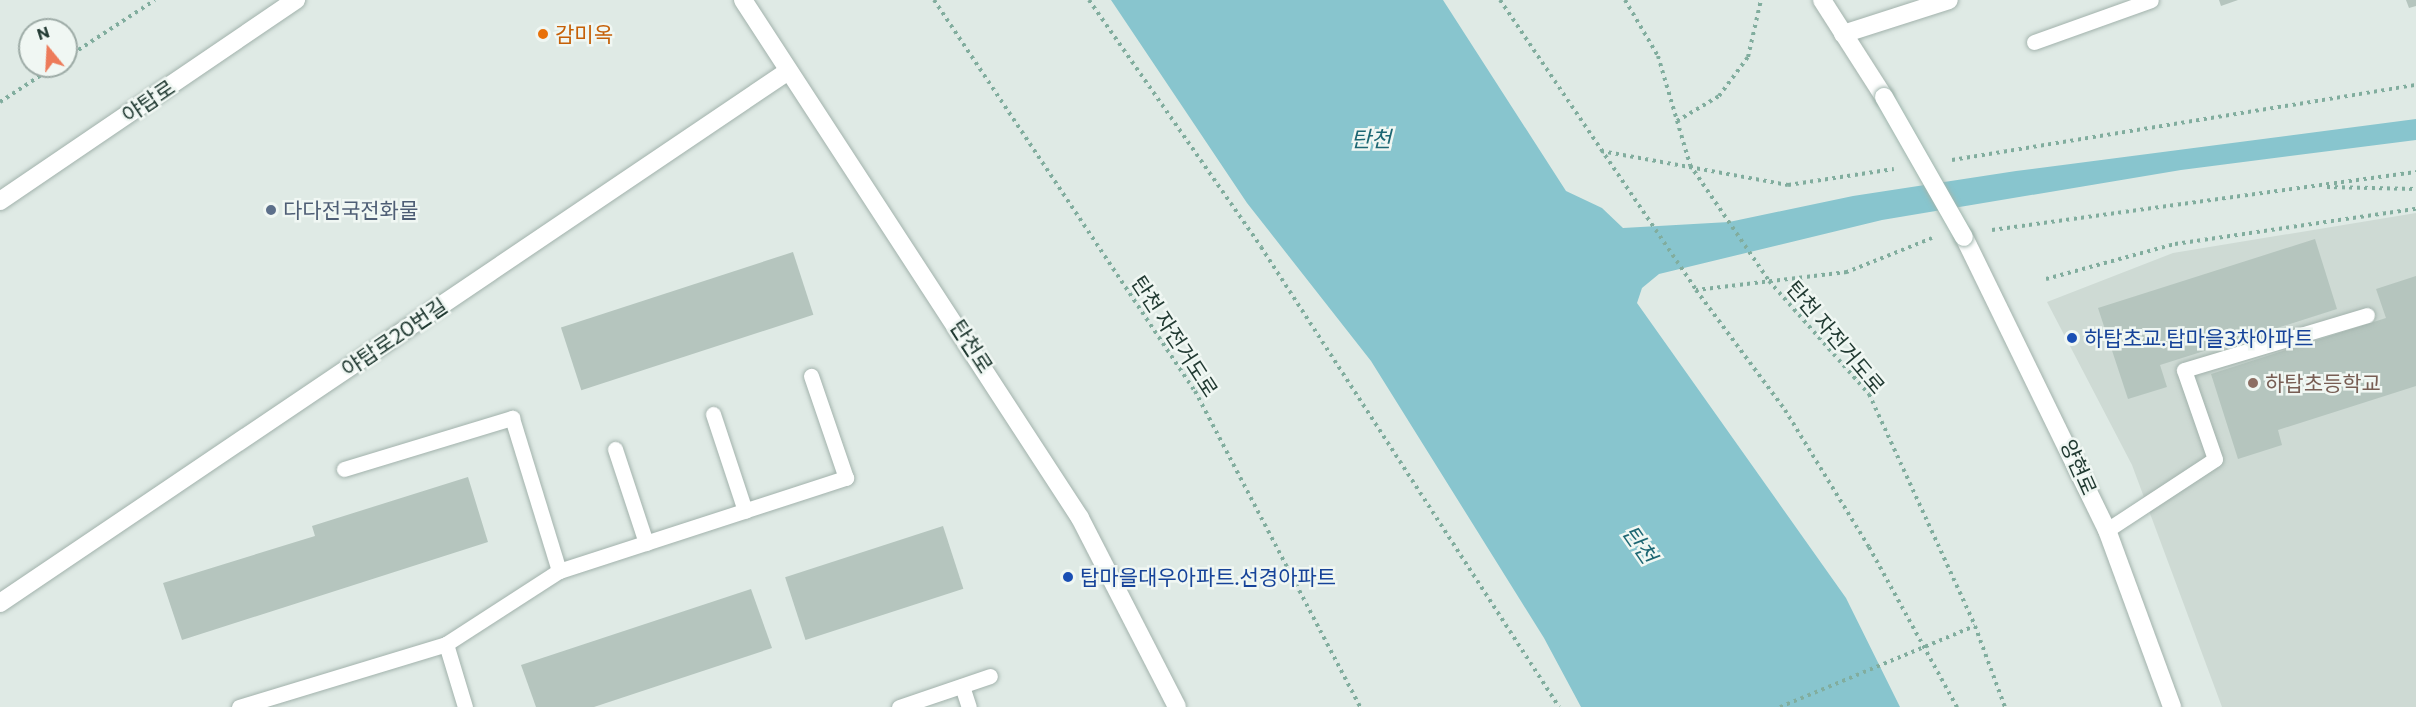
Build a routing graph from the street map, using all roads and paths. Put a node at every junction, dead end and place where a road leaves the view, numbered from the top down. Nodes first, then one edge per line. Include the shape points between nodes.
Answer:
1 (155, 0) edge
2 (296, 0) edge
3 (743, 0) edge
4 (934, 0) edge
5 (1089, 0) edge
6 (1500, 0) edge
7 (1625, 0) edge
8 (1761, 0) edge
9 (1822, 0) edge
10 (1949, 0) edge
11 (2151, 0) edge
12 (1843, 34) junction
13 (2034, 42) dead end
14 (78, 50) edge
15 (788, 71) junction
16 (37, 78) edge
17 (2416, 85) edge
18 (0, 102) edge
19 (1677, 121) junction
20 (1601, 151) junction
21 (1945, 161) dead end
22 (1690, 165) junction
23 (1900, 168) dead end
24 (2416, 172) edge
25 (2318, 186) junction
26 (2416, 189) edge
27 (0, 201) edge
28 (2416, 209) edge
29 (1988, 231) dead end
30 (1940, 237) dead end
31 (2046, 279) dead end
32 (1769, 281) junction
33 (1696, 290) junction
34 (2367, 315) dead end
35 (811, 376) dead end
36 (713, 414) dead end
37 (615, 449) dead end
38 (344, 469) dead end
39 (745, 511) junction
40 (2107, 530) junction
41 (646, 543) junction
42 (559, 571) junction
43 (0, 603) edge
44 (1975, 626) junction
45 (446, 644) junction
46 (1927, 647) junction
47 (990, 676) dead end
48 (962, 686) junction
49 (239, 707) edge
50 (465, 707) edge
51 (899, 707) edge
52 (969, 707) edge
53 (1177, 707) edge
54 (1360, 707) edge
55 (1559, 707) edge
56 (1780, 707) edge
57 (1957, 707) edge
58 (2005, 707) edge
59 (2172, 707) edge

1 - 14 path
2 - 27 main road, 야탑로
3 - 15 main road, 탄천로
4 - 54 path, 탄천 자전거도로 via 1195,391
5 - 55 path via 1261,246
6 - 20 path
7 - 19 path, 탄천 자전거도로 via 1658,56
8 - 19 path via 1748,57 1719,96
9 - 12 main road
10 - 12 main road
11 - 13 lane
12 - 40 main road, 양현로, bridge via 1965,237
15 - 43 main road, 야탑로20번길
15 - 53 main road, 탄천로 via 919,263 1080,518
16 - 18 path
17 - 21 path
19 - 22 path, 탄천 자전거도로
20 - 22 path
20 - 33 path
22 - 23 path via 1788,185
22 - 32 path, 탄천 자전거도로
24 - 25 path
25 - 26 path
25 - 29 path
28 - 31 path via 2175,244
30 - 32 path via 1917,240 1847,272
32 - 33 path
32 - 44 path, 탄천 자전거도로 via 1869,394
33 - 46 path via 1785,410
34 - 40 lane via 2184,370 2215,459
35 - 39 lane via 846,478
36 - 39 lane
37 - 41 lane
38 - 42 lane via 512,418
39 - 41 lane
40 - 59 main road, 양현로
41 - 42 lane
42 - 45 lane
44 - 46 path
44 - 58 path, 탄천 자전거도로
45 - 49 lane
45 - 50 lane
46 - 56 path
46 - 57 path
47 - 48 lane
48 - 51 lane
48 - 52 lane

